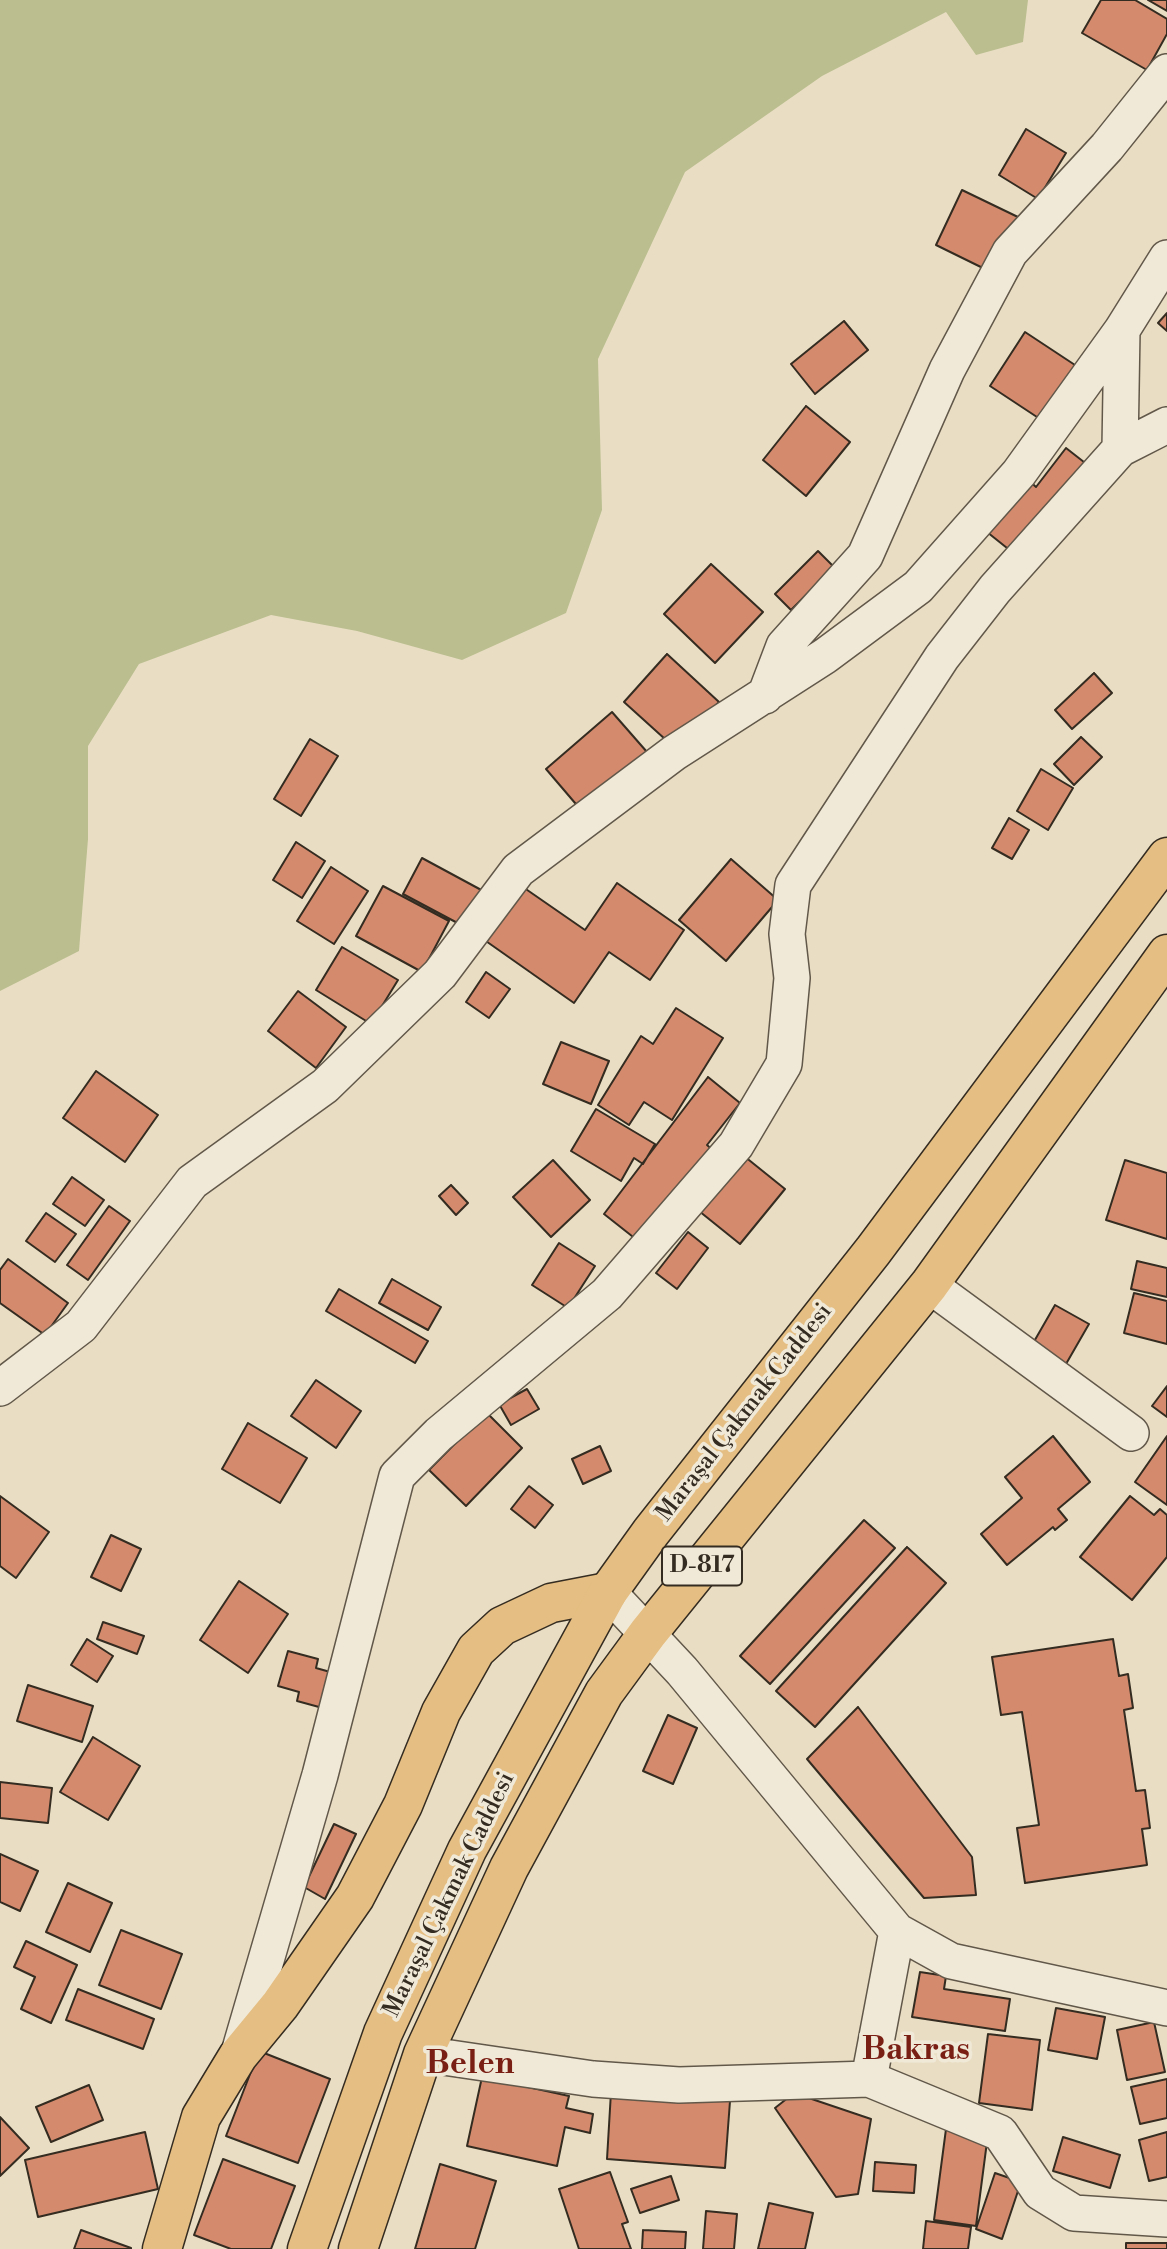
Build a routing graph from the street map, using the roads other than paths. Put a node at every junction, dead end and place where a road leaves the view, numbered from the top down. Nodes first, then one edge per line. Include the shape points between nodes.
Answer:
1 (1167, 72) edge
2 (1167, 258) edge
3 (1122, 330) junction
4 (1167, 425) edge
5 (1120, 449) junction
6 (765, 696) junction
7 (1167, 857) edge
8 (1167, 954) edge
9 (929, 1285) junction
10 (0, 1388) edge
11 (1131, 1433) dead end
12 (608, 1592) junction
13 (648, 1633) junction
14 (897, 1931) junction
15 (1167, 2008) edge
16 (423, 2054) junction
17 (238, 2056) junction
18 (869, 2080) junction
19 (1167, 2219) edge
20 (162, 2249) edge
21 (307, 2249) edge
22 (358, 2249) edge

1 - 6 street via 1107,147 1010,252 947,370 865,556 784,646
2 - 3 street
3 - 5 street
3 - 6 street via 1019,473 918,587
4 - 5 street
5 - 17 street via 942,656 793,885 787,934 792,978 784,1063 736,1145 607,1294 439,1434 397,1476 320,1775
6 - 10 street via 674,752 518,870 440,974 325,1086 192,1182 81,1326
7 - 12 main road, Maraşal Çakmak Caddesi / D-817 via 873,1251 650,1532
8 - 9 main road, Maraşal Çakmak Caddesi / D-817
9 - 11 street
9 - 13 main road, Maraşal Çakmak Caddesi / D-817
12 - 13 street
12 - 17 main road via 551,1603 502,1626 476,1650 441,1712 403,1805 355,1897 280,2005
12 - 21 main road, Maraşal Çakmak Caddesi / D-817 via 467,1850 383,2033
13 - 14 street
13 - 16 main road, Maraşal Çakmak Caddesi / D-817 via 604,1693 509,1868
14 - 15 street via 951,1961
14 - 18 street
16 - 18 street via 593,2079 679,2085
16 - 22 main road, Maraşal Çakmak Caddesi / D-817
17 - 20 main road via 201,2117
18 - 19 street via 1000,2133 1040,2192 1074,2213

